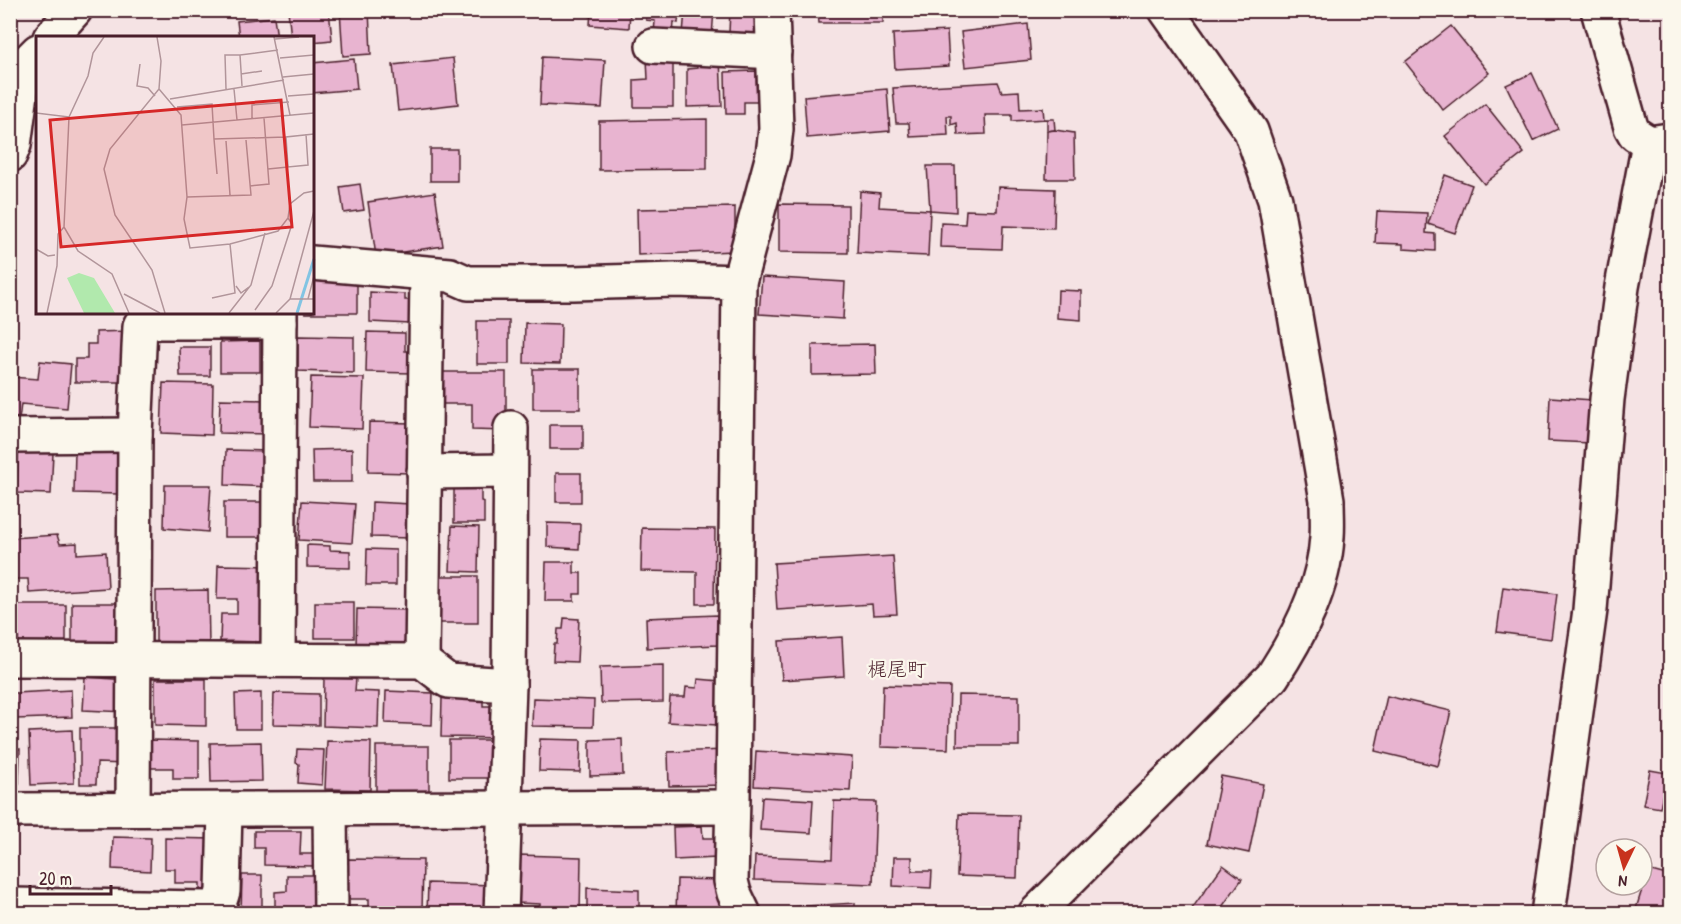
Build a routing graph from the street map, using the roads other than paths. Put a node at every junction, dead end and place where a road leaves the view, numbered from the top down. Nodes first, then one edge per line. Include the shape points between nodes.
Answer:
1 (75, 10) edge
2 (772, 10) edge
3 (1166, 10) edge
4 (1598, 10) edge
5 (52, 36) edge
6 (653, 46) dead end
7 (774, 52) junction
8 (24, 57) edge
9 (1660, 141) edge
10 (10, 155) edge
11 (314, 263) edge
12 (427, 274) junction
13 (739, 282) junction
14 (280, 317) edge
15 (511, 428) dead end
16 (135, 435) junction
17 (10, 436) edge
18 (510, 471) junction
19 (424, 472) junction
20 (10, 659) edge
21 (134, 659) junction
22 (278, 660) junction
23 (422, 661) junction
24 (509, 685) junction
25 (732, 807) junction
26 (133, 809) junction
27 (330, 809) junction
28 (505, 809) junction
29 (10, 810) edge
30 (225, 810) junction
31 (10, 905) edge
32 (332, 914) edge
33 (501, 914) edge
34 (744, 914) edge
35 (1035, 914) edge
36 (1548, 914) edge

1 - 5 street
2 - 7 street
3 - 35 street via 1251,131 1275,200 1327,500 1327,539 1321,575 1302,625 1272,678
4 - 9 street via 1631,127 1635,134
6 - 7 street
7 - 13 street via 773,155
8 - 10 street
9 - 36 street via 1622,287 1608,388 1590,610
11 - 12 street
12 - 13 street via 450,275 468,283
12 - 19 street
13 - 25 street
14 - 16 street via 141,324
14 - 22 street
15 - 18 street
16 - 17 street
16 - 21 street
18 - 19 street
18 - 24 street
19 - 23 street
20 - 21 street
21 - 22 street
21 - 26 street
22 - 23 street
23 - 24 street via 448,681
24 - 28 street
25 - 28 street
25 - 34 street via 731,881
26 - 29 street
26 - 30 street
27 - 28 street
27 - 30 street
27 - 32 street
28 - 33 street
30 - 31 street via 223,891 214,907

